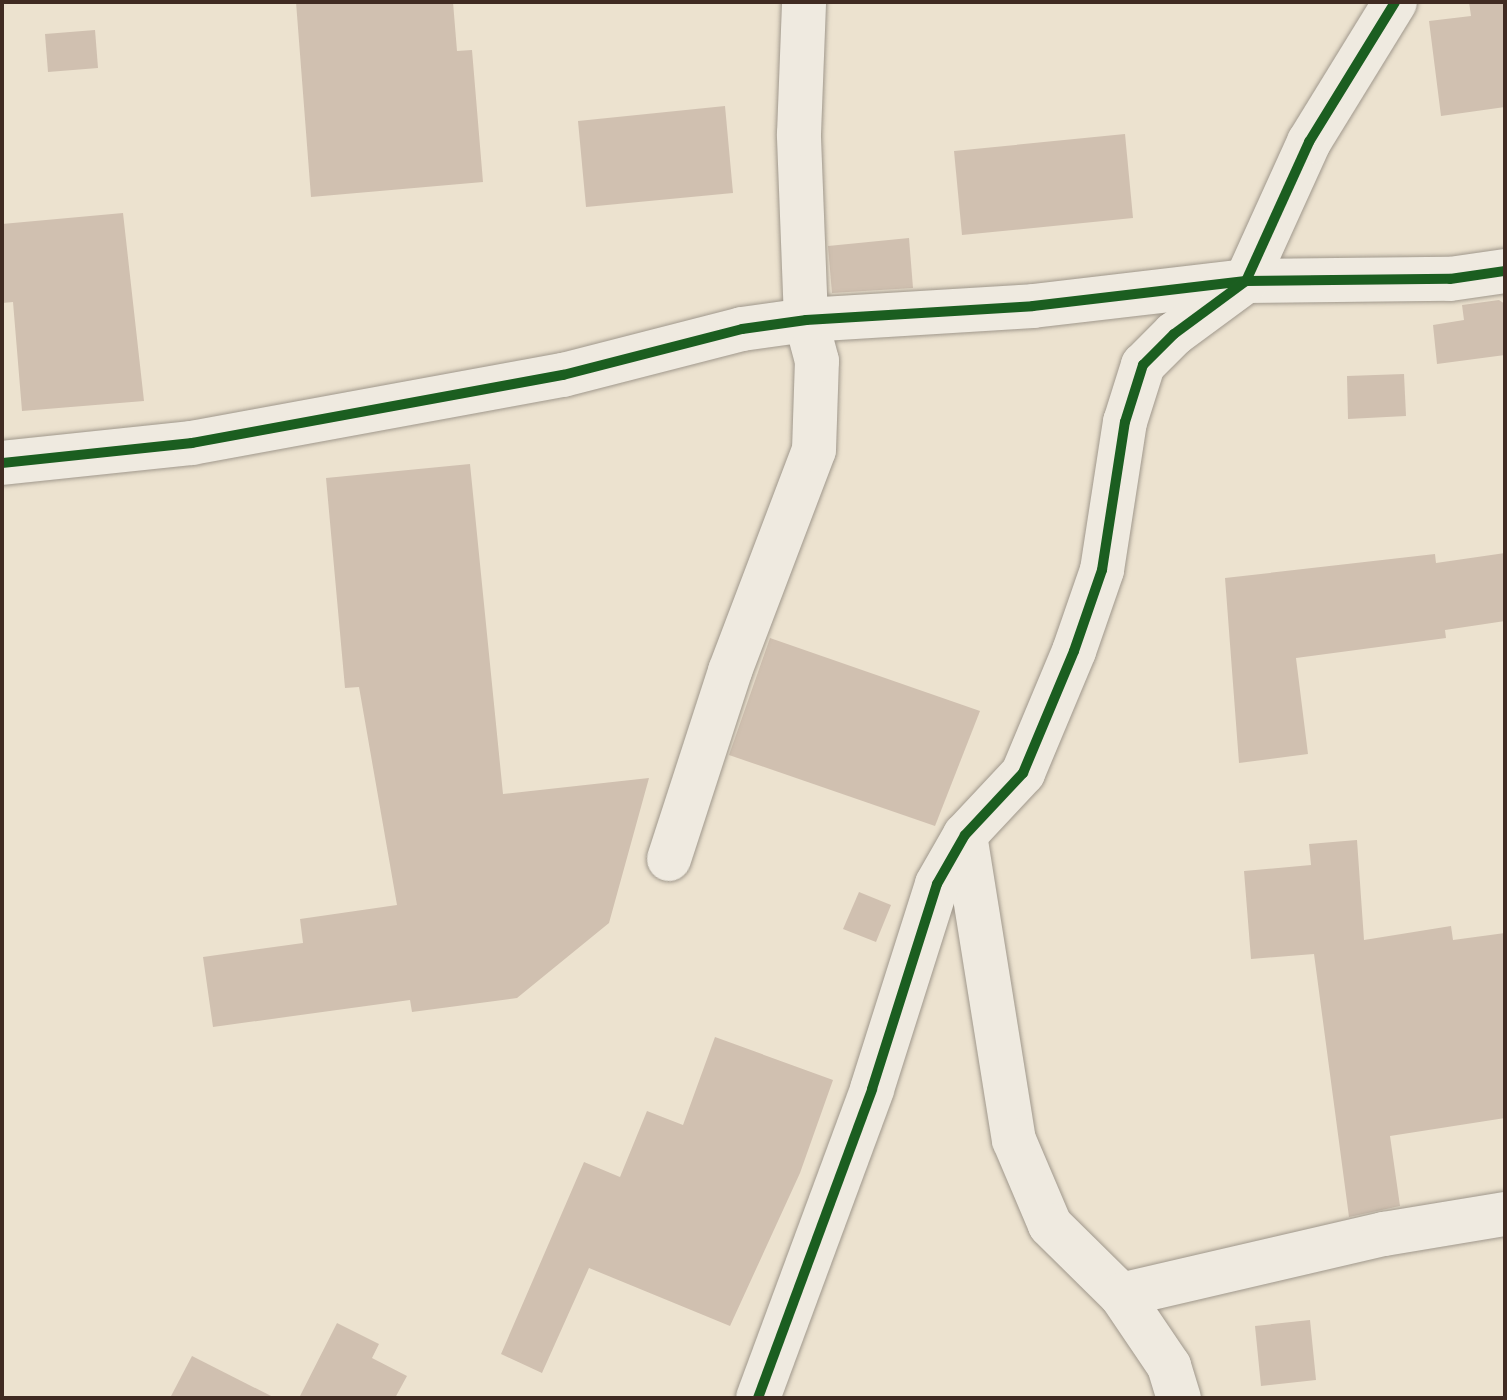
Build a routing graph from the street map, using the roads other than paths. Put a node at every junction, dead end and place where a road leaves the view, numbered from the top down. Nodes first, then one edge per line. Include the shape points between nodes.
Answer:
1 (804, 2) edge
2 (1395, 2) edge
3 (1505, 271) edge
4 (1246, 281) junction
5 (806, 320) junction
6 (2, 463) edge
7 (965, 835) junction
8 (669, 859) dead end
9 (1505, 1214) edge
10 (1121, 1295) junction
11 (758, 1398) edge
12 (1179, 1398) edge

1 - 5 street via 799,134
2 - 4 street via 1309,142
3 - 4 street via 1450,279
4 - 5 street via 1033,306
4 - 7 street via 1174,334 1143,365 1125,422 1102,570 1039,745 998,804
5 - 6 street via 742,329 563,375 207,440
5 - 8 street via 817,361 814,450 730,671
7 - 10 street via 1014,1140 1050,1225
7 - 11 street via 937,884 872,1089
9 - 10 street via 1384,1234
10 - 12 street via 1169,1366

